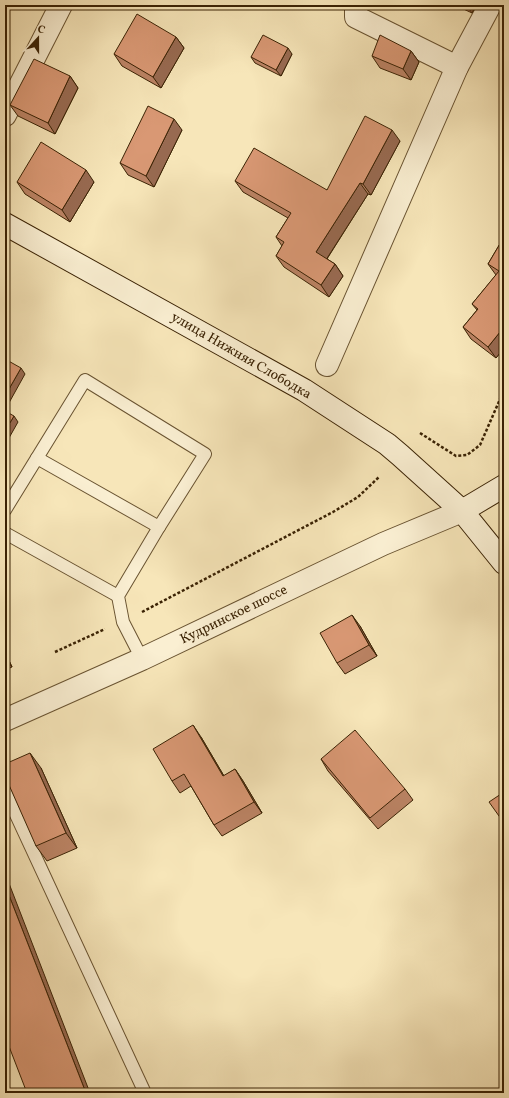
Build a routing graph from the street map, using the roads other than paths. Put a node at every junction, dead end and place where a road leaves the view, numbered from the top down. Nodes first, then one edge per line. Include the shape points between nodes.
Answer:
1 (61, 5) edge
2 (356, 5) edge
3 (490, 5) edge
4 (457, 67) junction
5 (5, 115) edge
6 (5, 224) edge
7 (328, 365) dead end
8 (37, 458) junction
9 (504, 486) edge
10 (5, 510) edge
11 (462, 511) junction
12 (159, 527) junction
13 (5, 533) edge
14 (504, 564) edge
15 (118, 596) junction
16 (142, 659) junction
17 (5, 720) edge
18 (5, 791) edge
19 (145, 1093) edge

1 - 5 street
2 - 4 street via 356,17
3 - 4 street
4 - 7 street
6 - 11 street, улица Нижняя Слободка via 304,390 400,455
8 - 10 lane
8 - 12 lane
8 - 12 lane via 85,380 205,454
9 - 11 street, Кудринское шоссе
11 - 14 street, улица Нижняя Слободка
11 - 16 street, Кудринское шоссе via 383,544
12 - 15 lane
13 - 15 lane
15 - 16 lane via 123,622
16 - 17 street, Кудринское шоссе
18 - 19 lane

